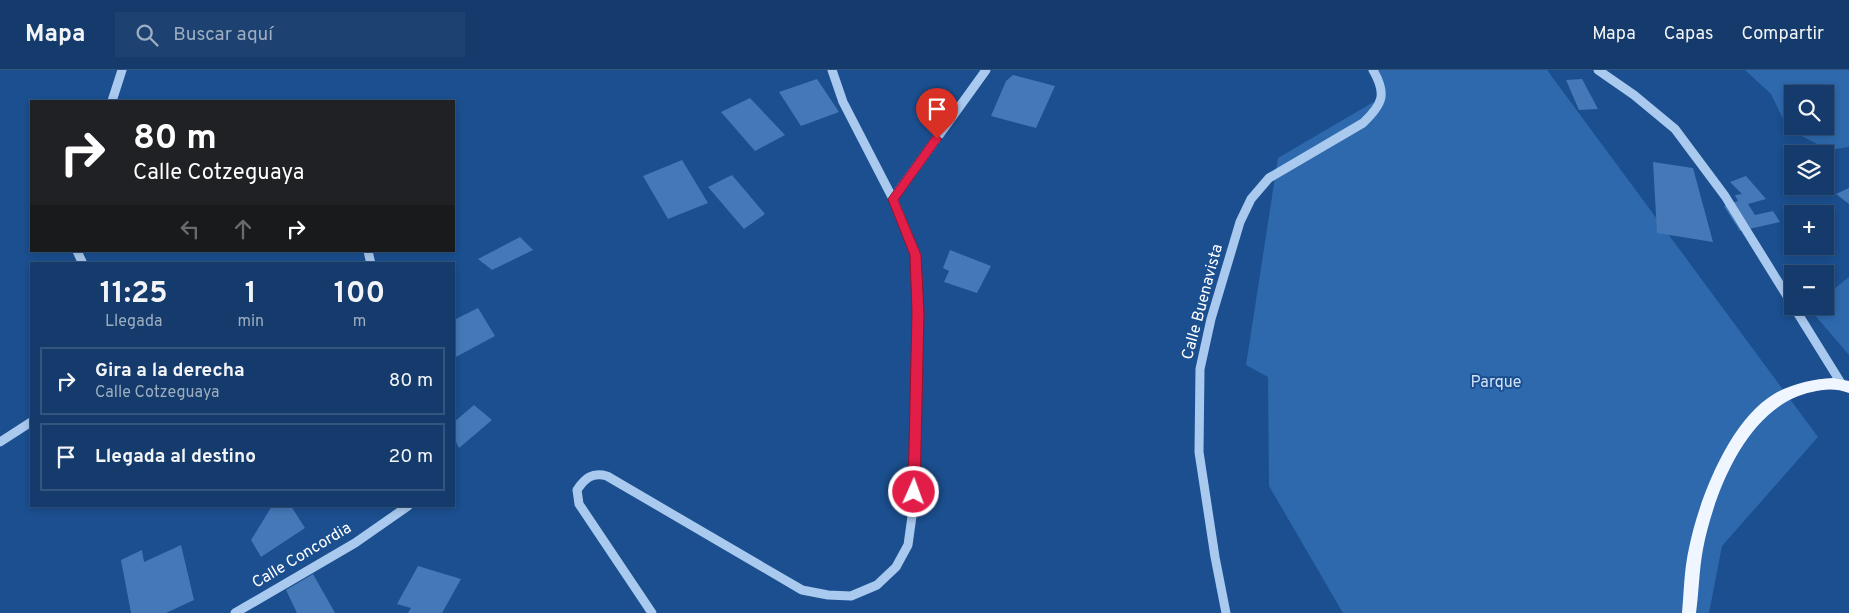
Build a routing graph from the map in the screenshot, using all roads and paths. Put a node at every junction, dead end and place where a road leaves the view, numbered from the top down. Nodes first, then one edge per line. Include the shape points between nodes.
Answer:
1 (122, 70) edge
2 (832, 70) edge
3 (986, 70) edge
4 (1373, 70) edge
5 (1598, 70) edge
6 (112, 100) edge
7 (893, 199) junction
8 (1845, 385) edge
9 (30, 423) edge
10 (0, 442) edge
11 (407, 507) edge
12 (235, 613) edge
13 (652, 613) edge
14 (1226, 613) edge
15 (1689, 613) edge

1 - 6 street
2 - 7 street via 843,102
3 - 7 street
4 - 14 street, Calle Buenavista via 1383,94 1375,112 1363,123 1269,178 1251,199 1240,222 1211,319 1200,370 1199,452
5 - 8 street via 1675,129 1725,196
7 - 13 street via 916,255 918,313 913,509 908,545 896,567 877,584 851,596 802,590 607,476 598,473 588,476 577,490 579,504
8 - 15 main road via 1818,385 1795,391 1773,402 1746,429 1724,466 1711,498 1696,549
9 - 10 street
11 - 12 street, Calle Concordia via 355,543

